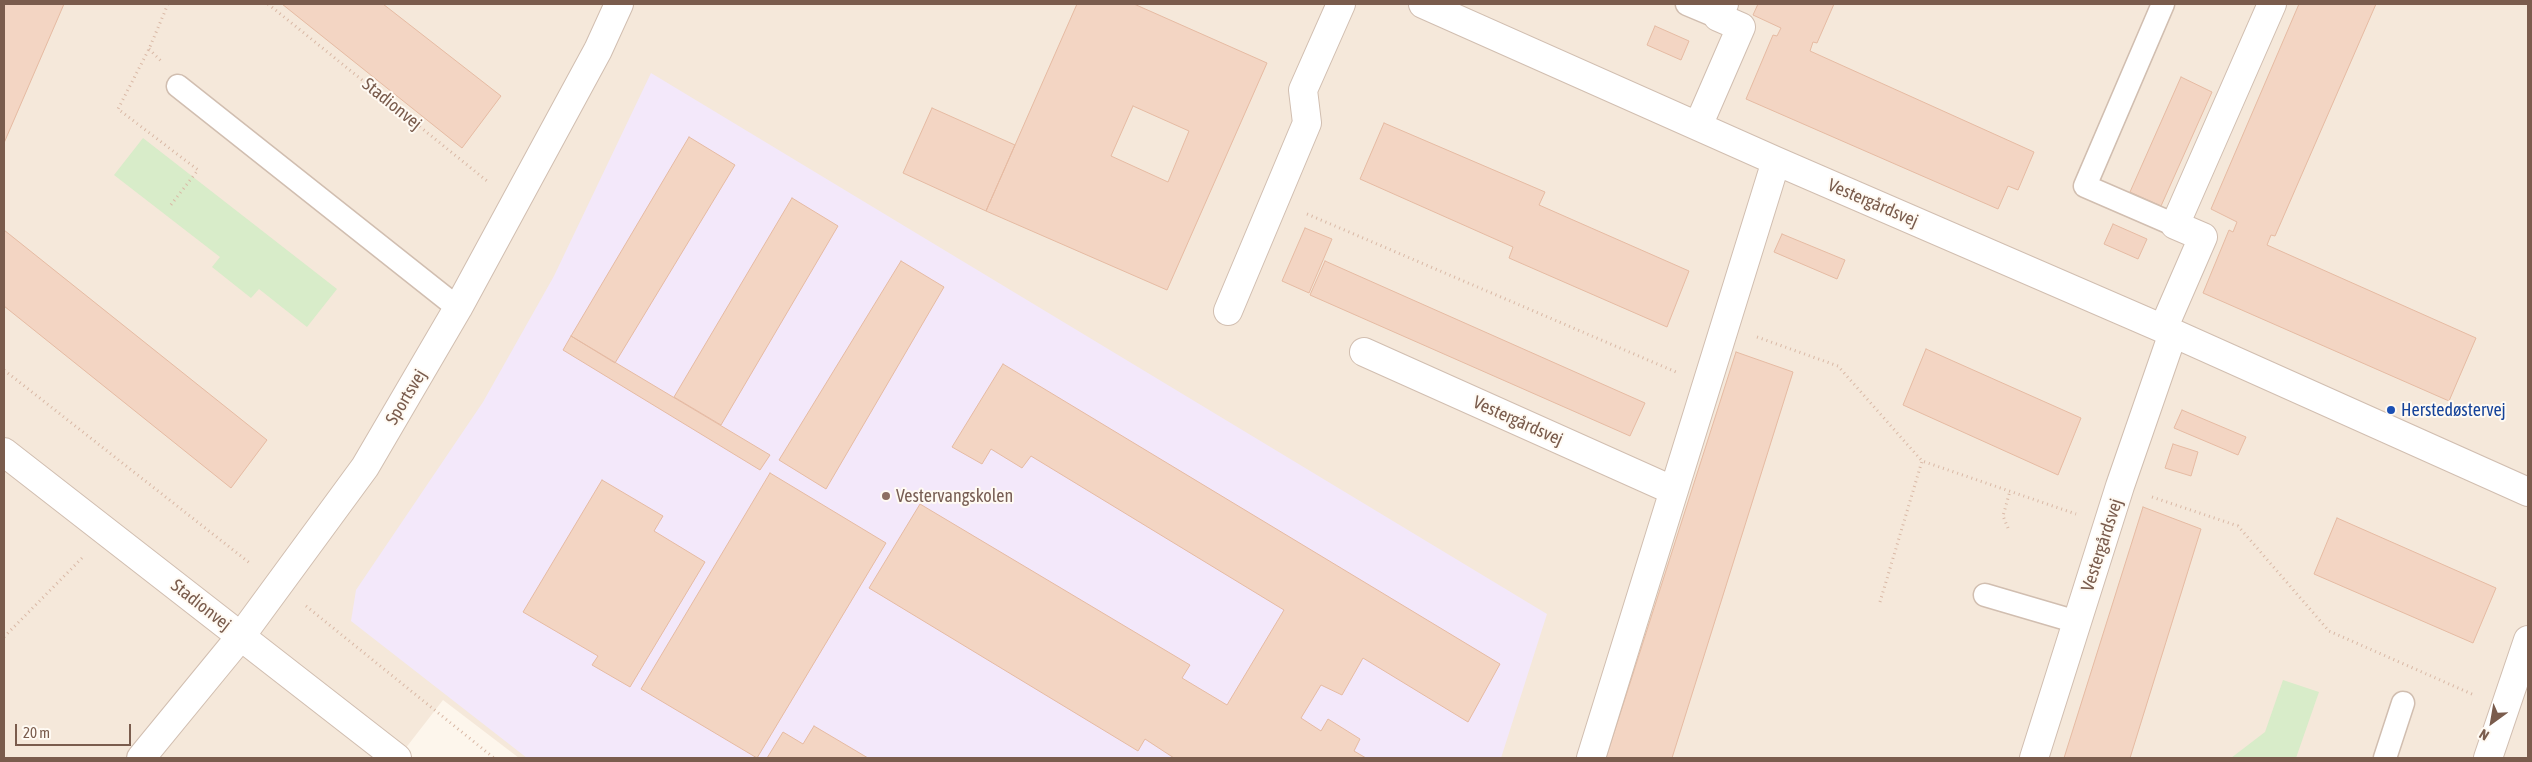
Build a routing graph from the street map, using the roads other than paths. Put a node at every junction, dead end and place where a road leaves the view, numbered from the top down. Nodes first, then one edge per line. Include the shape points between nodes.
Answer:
1 (619, 4) edge
2 (1341, 4) edge
3 (1423, 4) edge
4 (1687, 4) edge
5 (2163, 4) edge
6 (2272, 4) edge
7 (1721, 10) edge
8 (178, 86) dead end
9 (1698, 126) junction
10 (1776, 161) junction
11 (2174, 225) junction
12 (458, 308) junction
13 (1228, 311) dead end
14 (2168, 331) junction
15 (1364, 352) dead end
16 (4, 452) edge
17 (1672, 490) junction
18 (2528, 492) edge
19 (1985, 595) dead end
20 (2077, 622) junction
21 (241, 636) junction
22 (2528, 640) edge
23 (2403, 703) dead end
24 (141, 758) edge
25 (397, 758) edge
26 (1590, 758) edge
27 (2034, 758) edge
28 (2385, 758) edge
29 (2488, 758) edge

1 - 12 street, Sportsvej via 598,50
2 - 13 street via 1303,90 1306,123
3 - 9 street, Vestergårdsvej
4 - 7 lane
5 - 11 lane via 2085,186
6 - 11 street
7 - 9 street via 1741,27
8 - 12 lane
9 - 10 street, Vestergårdsvej
10 - 14 street, Vestergårdsvej
10 - 17 street
11 - 14 street, Vestergårdsvej via 2203,237
12 - 21 street, Sportsvej via 364,467
14 - 18 street, Vestergårdsvej
14 - 20 street, Vestergårdsvej
15 - 17 street, Vestergårdsvej
16 - 21 street, Stadionvej
17 - 26 street
19 - 20 lane
20 - 27 street, Vestergårdsvej
21 - 24 street, Sportsvej
21 - 25 street, Stadionvej
22 - 29 street
23 - 28 lane

